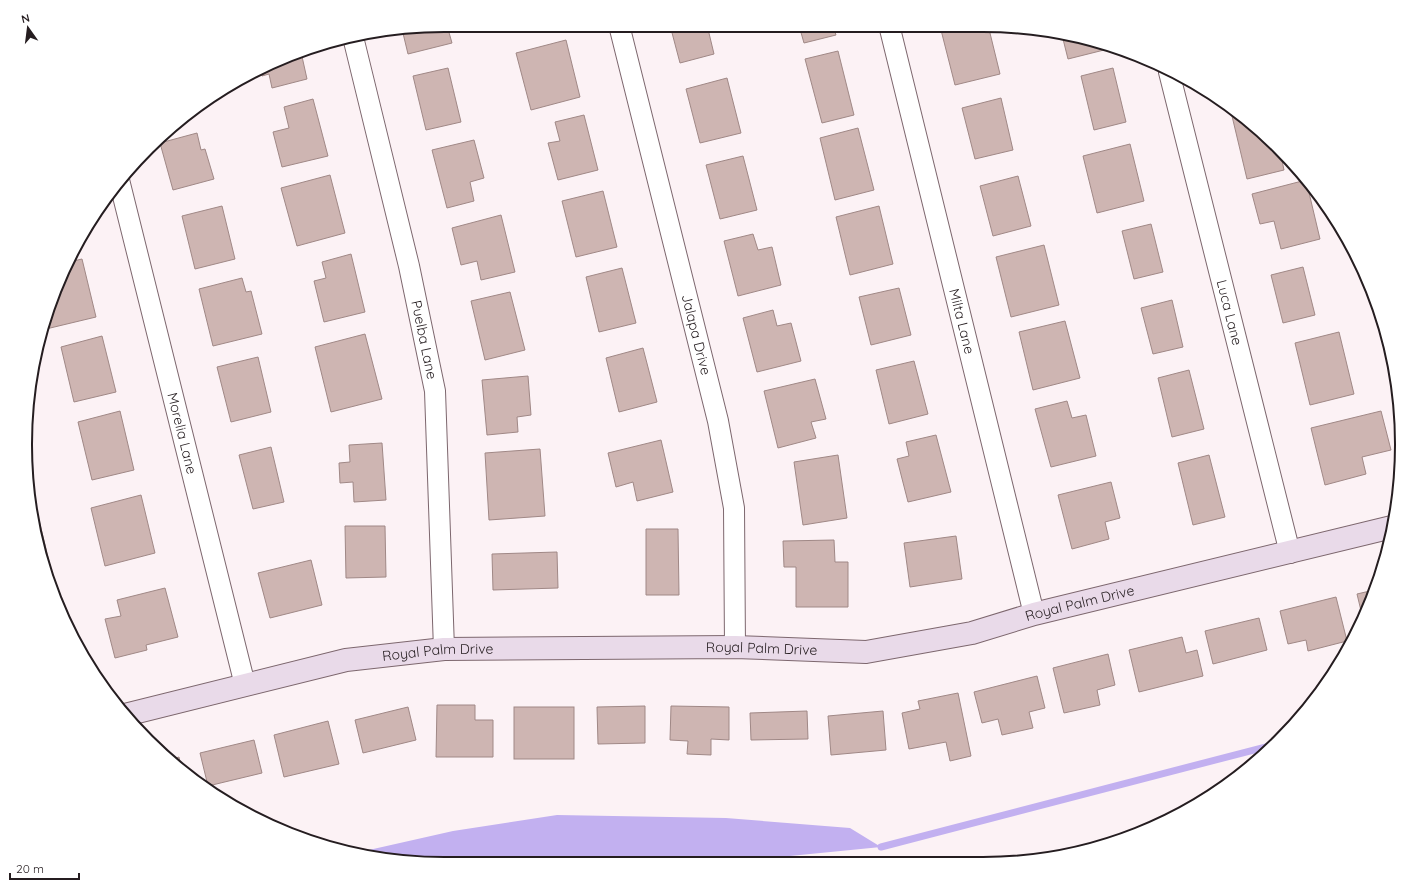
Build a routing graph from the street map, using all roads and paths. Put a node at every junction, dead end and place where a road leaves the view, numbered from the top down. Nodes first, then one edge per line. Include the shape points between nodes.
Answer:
1 (621, 32) edge
2 (891, 32) edge
3 (354, 42) edge
4 (1170, 78) edge
5 (121, 188) edge
6 (1386, 528) edge
7 (1290, 553) junction
8 (1034, 614) junction
9 (735, 647) junction
10 (444, 649) junction
11 (245, 685) junction
12 (132, 713) edge

1 - 9 street, Jalapa Drive via 725,457 734,508
2 - 8 street, Milta Lane
3 - 10 street, Puelba Lane via 409,266 435,391
4 - 7 street, Luca Lane
5 - 11 street, Morelia Lane
6 - 7 street, Royal Palm Drive
7 - 8 street, Royal Palm Drive
8 - 9 street, Royal Palm Drive via 972,633 866,652
9 - 10 street, Royal Palm Drive
10 - 11 street, Royal Palm Drive via 346,660
11 - 12 street, Royal Palm Drive

